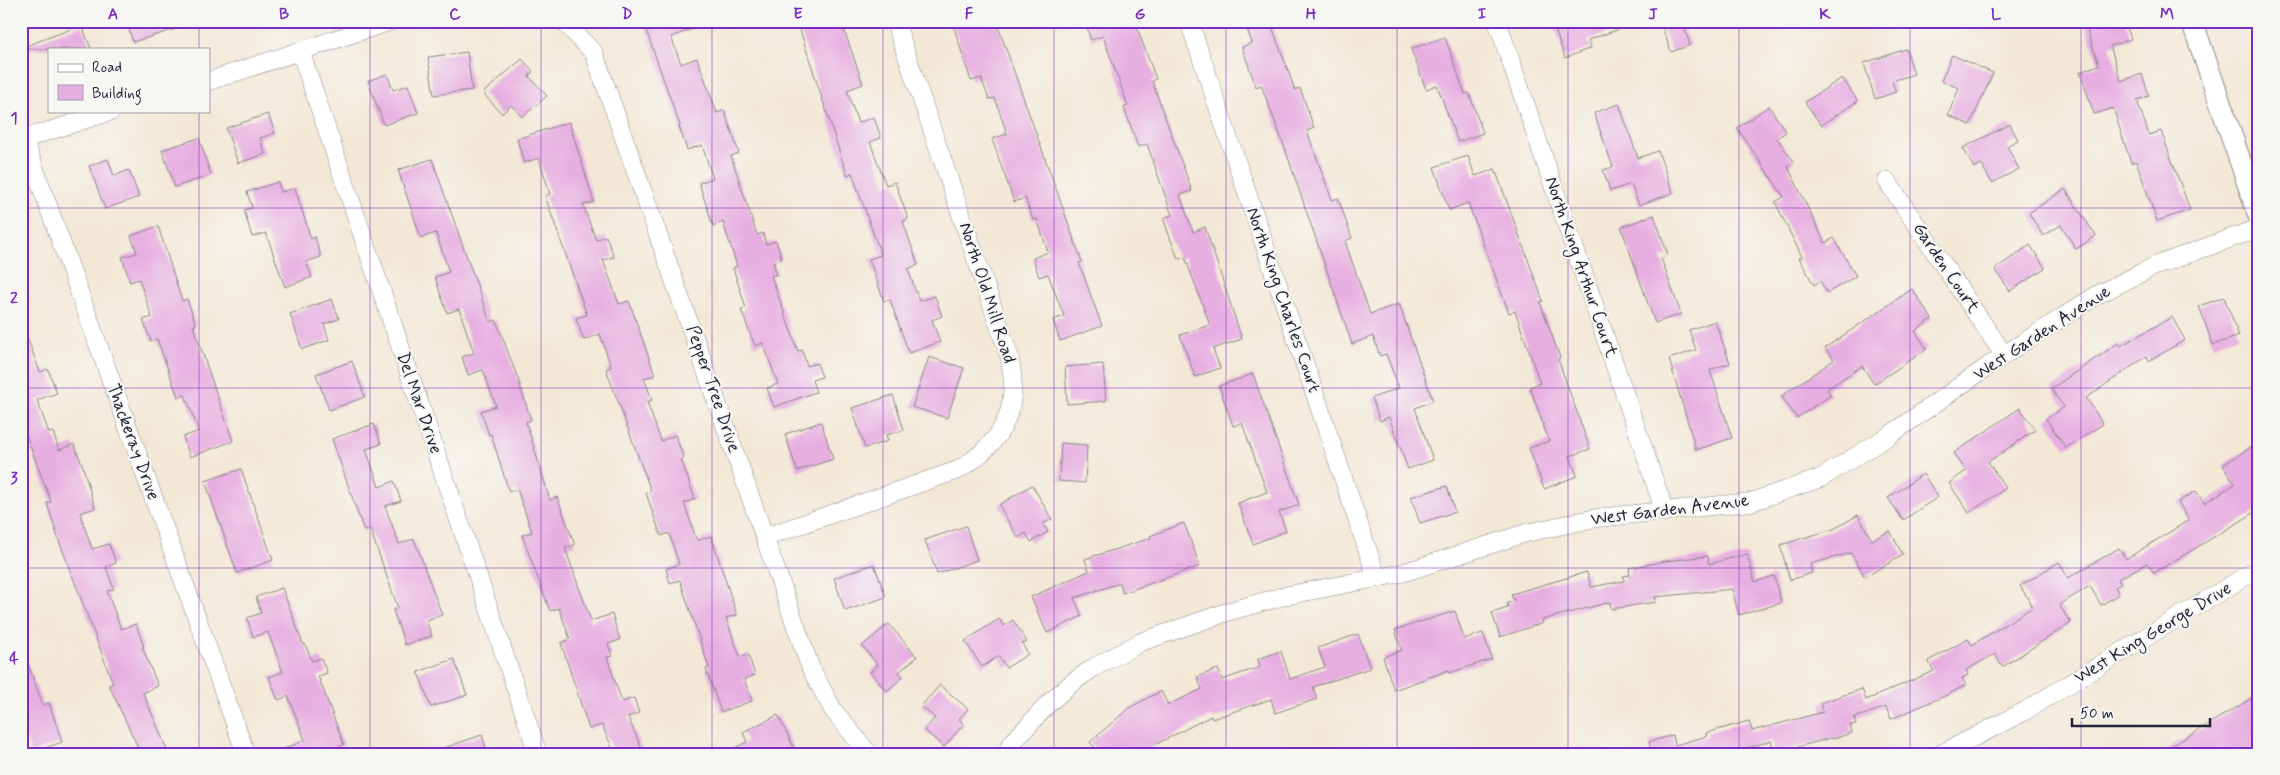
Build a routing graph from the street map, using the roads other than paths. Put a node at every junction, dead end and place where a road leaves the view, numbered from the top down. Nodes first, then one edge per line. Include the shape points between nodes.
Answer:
1 (391, 21) edge
2 (563, 21) edge
3 (895, 21) edge
4 (1189, 21) edge
5 (1497, 21) edge
6 (2192, 21) edge
7 (301, 53) junction
8 (210, 81) edge
9 (108, 112) edge
10 (22, 135) edge
11 (1888, 182) dead end
12 (2259, 216) edge
13 (2259, 228) edge
14 (2004, 355) junction
15 (1665, 512) junction
16 (765, 537) junction
17 (2259, 568) edge
18 (1377, 578) junction
19 (246, 754) edge
20 (538, 754) edge
21 (869, 754) edge
22 (1006, 754) edge
23 (1941, 754) edge

1 - 7 street
2 - 16 street, Pepper Tree Drive via 594,53
3 - 16 street, North Old Mill Road via 1009,355 1012,370 1010,405 1000,433 991,445 958,470
4 - 18 street, North King Charles Court
5 - 15 street, North King Arthur Court
6 - 12 street
7 - 8 street
7 - 20 street, Del Mar Drive
9 - 10 street
10 - 19 street, Thackeray Drive
11 - 14 street, Garden Court
13 - 14 street, West Garden Avenue via 2155,266 2097,295
14 - 15 street, West Garden Avenue via 1890,435 1821,478 1751,502
15 - 18 street, West Garden Avenue via 1596,518 1526,533
16 - 21 street, Pepper Tree Drive via 811,669 833,710
17 - 23 street, West King George Drive via 2025,710
18 - 22 street, West Garden Avenue via 1284,596 1141,642 1073,682 1050,702 1012,743

